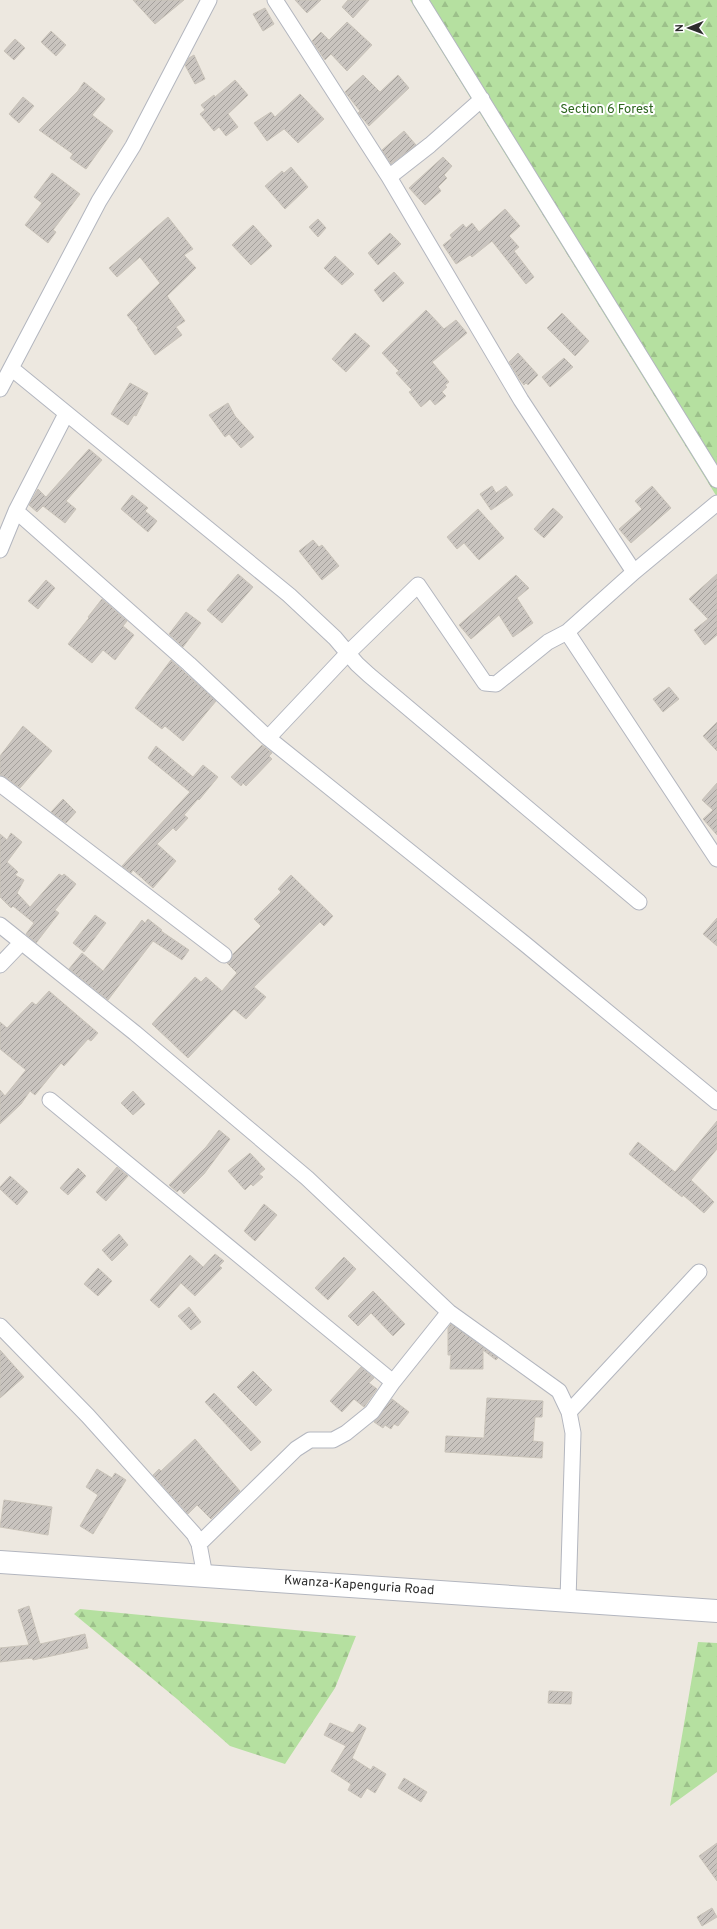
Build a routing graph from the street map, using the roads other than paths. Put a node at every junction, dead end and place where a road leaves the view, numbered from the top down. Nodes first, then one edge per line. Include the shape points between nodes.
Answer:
1 (209, 0) edge
2 (275, 0) edge
3 (420, 0) edge
4 (482, 99) junction
5 (388, 177) junction
6 (11, 368) junction
7 (0, 389) edge
8 (66, 414) junction
9 (717, 480) edge
10 (717, 503) edge
11 (16, 511) junction
12 (0, 550) edge
13 (634, 572) junction
14 (567, 632) junction
15 (348, 653) junction
16 (268, 738) junction
17 (0, 784) edge
18 (717, 859) edge
19 (639, 902) dead end
20 (0, 925) edge
21 (22, 943) junction
22 (224, 955) dead end
23 (0, 965) edge
24 (50, 1100) dead end
25 (717, 1102) edge
26 (699, 1272) dead end
27 (449, 1312) junction
28 (0, 1326) edge
29 (393, 1382) junction
30 (569, 1412) junction
31 (199, 1544) junction
32 (0, 1562) edge
33 (205, 1576) junction
34 (568, 1600) junction
35 (717, 1611) edge

1 - 6 street
2 - 5 street
3 - 4 street
4 - 5 street via 430,145
4 - 9 street
5 - 13 street via 521,400
6 - 7 street
6 - 8 street
8 - 11 street
8 - 15 street via 289,595 336,638
10 - 13 street
11 - 12 street
11 - 16 street via 189,664
13 - 14 street
14 - 15 street via 548,642 496,684 485,683 418,585
14 - 18 street
15 - 16 street
15 - 19 street via 369,675
16 - 25 street via 531,948
17 - 22 street
20 - 21 street
21 - 23 street
21 - 27 street via 135,1033 307,1178
24 - 29 street
26 - 30 street
27 - 29 street
27 - 30 street via 559,1391
28 - 31 street via 88,1416 184,1522
29 - 31 street via 372,1412 346,1433 333,1440 310,1440 296,1449
30 - 34 street via 573,1433
31 - 33 street
32 - 33 street, Kwanza-Kapenguria Road
33 - 34 street, Kwanza-Kapenguria Road
34 - 35 street, Kwanza-Kapenguria Road

